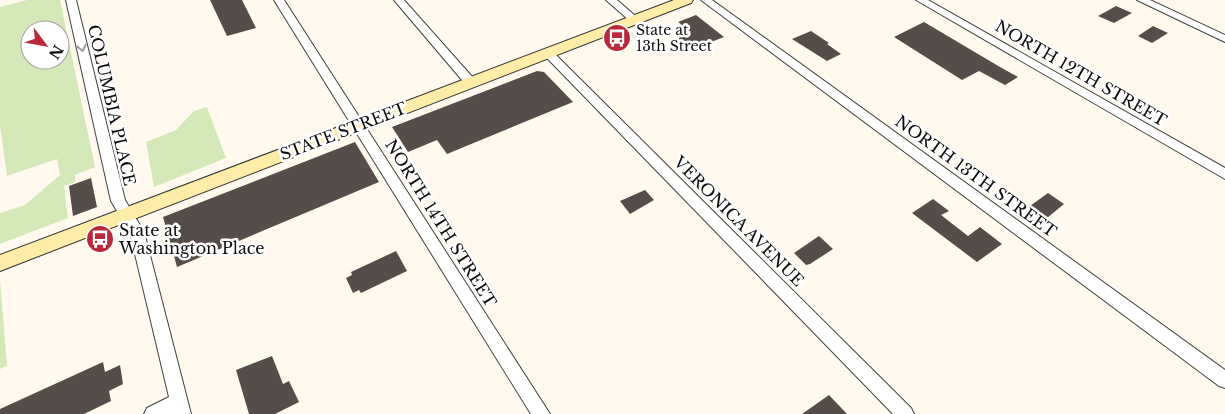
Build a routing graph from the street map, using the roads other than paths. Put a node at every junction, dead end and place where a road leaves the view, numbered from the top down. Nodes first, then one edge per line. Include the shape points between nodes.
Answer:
1 (71, 0) edge
2 (279, 0) edge
3 (399, 0) edge
4 (612, 0) edge
5 (686, 0) edge
6 (706, 0) edge
7 (922, 0) edge
8 (1142, 0) edge
9 (635, 20) junction
10 (1222, 36) edge
11 (548, 53) junction
12 (471, 82) junction
13 (359, 125) junction
14 (1225, 174) edge
15 (125, 215) junction
16 (0, 263) edge
17 (1225, 380) edge
18 (181, 408) edge
19 (152, 414) edge
20 (541, 414) edge
21 (905, 414) edge

1 -> 15 street, COLUMBIA PLACE via 118,201
2 - 13 street, NORTH 14TH STREET
3 - 12 street
4 - 9 street
5 - 9 main road, STATE STREET
6 - 17 street, NORTH 13TH STREET
7 - 14 street, NORTH 12TH STREET
8 - 10 street
9 - 11 main road, STATE STREET
11 - 12 main road, STATE STREET
11 - 21 street, VERONICA AVENUE
12 - 13 main road, STATE STREET
13 - 15 main road, STATE STREET
13 - 20 street, NORTH 14TH STREET
15 - 16 main road, STATE STREET
15 - 18 street, COLUMBIA PLACE via 137,232
18 - 19 street

